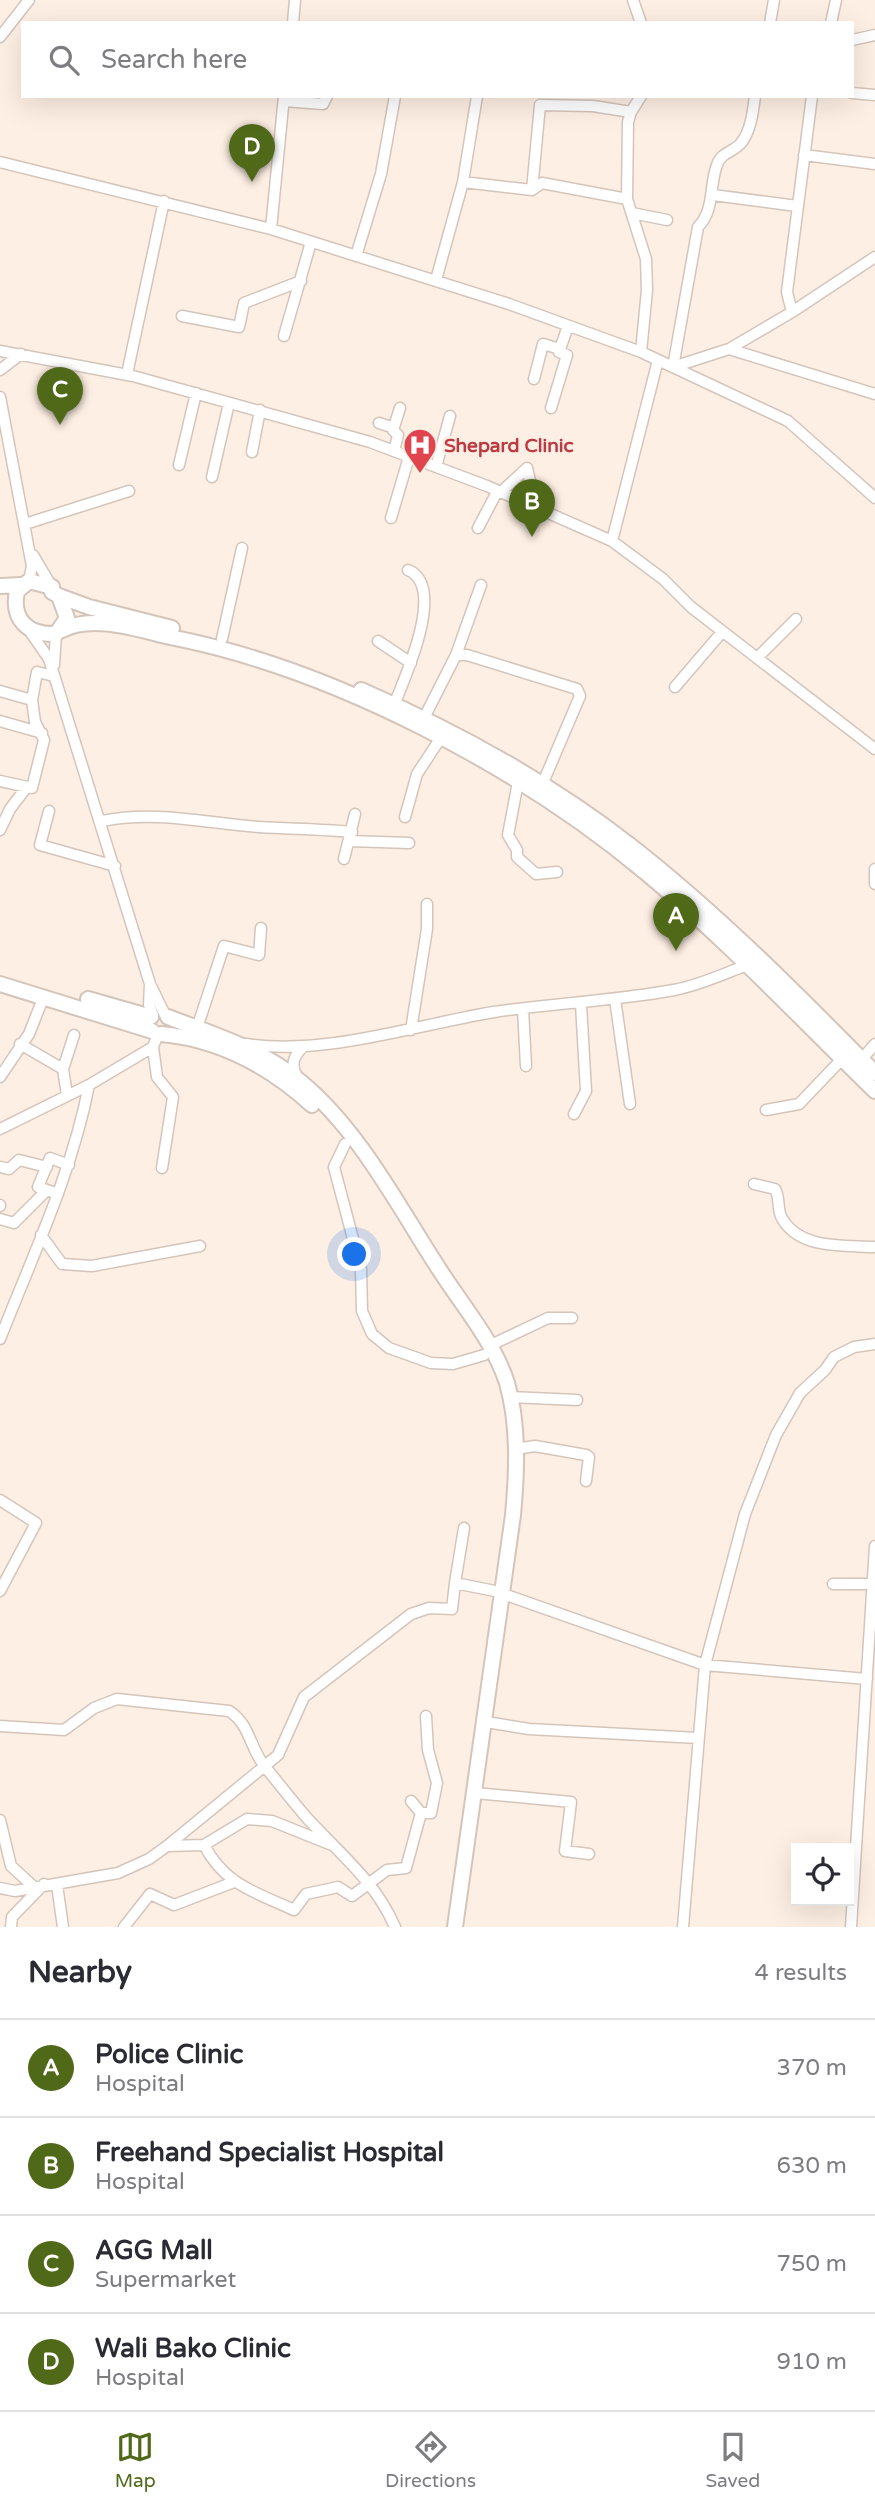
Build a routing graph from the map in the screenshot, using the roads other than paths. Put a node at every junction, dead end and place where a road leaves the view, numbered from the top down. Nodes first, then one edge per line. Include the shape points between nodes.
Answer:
1 (29, 0) edge
2 (295, 0) edge
3 (633, 0) edge
4 (774, 0) edge
5 (836, 0) edge
6 (293, 21) edge
7 (640, 21) edge
8 (771, 21) edge
9 (831, 21) edge
10 (875, 35) edge
11 (0, 37) edge
12 (854, 40) edge
13 (854, 93) edge
14 (875, 95) edge
15 (326, 98) edge
16 (395, 98) edge
17 (477, 98) edge
18 (640, 98) edge
19 (755, 98) edge
20 (812, 98) edge
21 (284, 99) edge
22 (631, 112) junction
23 (804, 155) junction
24 (0, 162) edge
25 (875, 164) edge
26 (463, 182) junction
27 (532, 190) junction
28 (713, 195) junction
29 (627, 199) junction
30 (164, 201) junction
31 (797, 206) junction
32 (632, 213) junction
33 (667, 219) dead end
34 (271, 229) junction
35 (310, 242) junction
36 (356, 256) junction
37 (875, 257) edge
38 (436, 280) junction
39 (301, 281) junction
40 (792, 312) junction
41 (182, 316) dead end
42 (568, 326) junction
43 (284, 335) dead end
44 (560, 349) junction
45 (729, 349) junction
46 (0, 351) edge
47 (641, 352) junction
48 (21, 354) junction
49 (658, 360) junction
50 (673, 367) junction
51 (0, 370) edge
52 (127, 374) junction
53 (534, 379) dead end
54 (196, 393) junction
55 (875, 394) edge
56 (0, 403) edge
57 (229, 403) junction
58 (400, 408) dead end
59 (551, 408) dead end
60 (260, 410) junction
61 (450, 416) dead end
62 (379, 423) dead end
63 (394, 428) junction
64 (252, 452) dead end
65 (394, 452) junction
66 (409, 457) junction
67 (178, 464) dead end
68 (436, 467) junction
69 (212, 477) dead end
70 (130, 491) dead end
71 (499, 492) junction
72 (875, 498) edge
73 (536, 507) junction
74 (391, 518) dead end
75 (24, 524) junction
76 (478, 528) dead end
77 (27, 538) junction
78 (612, 541) junction
79 (242, 548) dead end
80 (408, 570) dead end
81 (25, 583) junction
82 (481, 585) dead end
83 (0, 586) edge
84 (55, 592) junction
85 (0, 606) edge
86 (796, 619) dead end
87 (24, 625) junction
88 (59, 632) junction
89 (722, 632) junction
90 (222, 639) junction
91 (378, 641) dead end
92 (456, 655) junction
93 (758, 657) junction
94 (411, 663) junction
95 (54, 676) junction
96 (675, 687) dead end
97 (0, 691) edge
98 (32, 700) junction
99 (394, 705) junction
100 (425, 718) junction
101 (0, 721) edge
102 (43, 733) junction
103 (440, 739) junction
104 (875, 749) edge
105 (0, 781) edge
106 (518, 782) junction
107 (542, 785) junction
108 (26, 788) junction
109 (49, 811) dead end
110 (355, 814) dead end
111 (405, 817) dead end
112 (102, 821) junction
113 (0, 830) edge
114 (351, 836) junction
115 (409, 843) dead end
116 (344, 859) dead end
117 (115, 866) junction
118 (875, 869) edge
119 (557, 872) dead end
120 (875, 884) edge
121 (427, 904) dead end
122 (261, 928) dead end
123 (755, 963) junction
124 (0, 974) edge
125 (0, 984) edge
126 (44, 996) junction
127 (615, 999) junction
128 (581, 1004) junction
129 (523, 1009) junction
130 (157, 1026) junction
131 (197, 1028) junction
132 (411, 1030) junction
133 (74, 1035) dead end
134 (240, 1043) junction
135 (20, 1044) junction
136 (875, 1044) edge
137 (304, 1045) junction
138 (842, 1059) junction
139 (862, 1059) junction
140 (526, 1066) dead end
141 (63, 1069) junction
142 (1, 1073) edge
143 (875, 1073) edge
144 (301, 1081) junction
145 (89, 1084) junction
146 (875, 1091) edge
147 (67, 1095) junction
148 (630, 1104) dead end
149 (766, 1110) dead end
150 (574, 1114) dead end
151 (0, 1129) edge
152 (345, 1144) junction
153 (69, 1165) junction
154 (0, 1167) edge
155 (47, 1167) junction
156 (162, 1168) dead end
157 (754, 1184) dead end
158 (46, 1191) junction
159 (58, 1194) junction
160 (0, 1219) edge
161 (41, 1235) junction
162 (200, 1246) dead end
163 (875, 1247) edge
164 (572, 1318) dead end
165 (0, 1339) edge
166 (875, 1343) edge
167 (487, 1350) junction
168 (510, 1397) junction
169 (577, 1400) dead end
170 (516, 1449) junction
171 (586, 1481) dead end
172 (0, 1500) edge
173 (464, 1528) dead end
174 (875, 1546) edge
175 (456, 1583) junction
176 (834, 1584) dead end
177 (873, 1584) junction
178 (0, 1591) edge
179 (500, 1593) junction
180 (705, 1665) junction
181 (867, 1679) junction
182 (426, 1716) dead end
183 (486, 1722) junction
184 (0, 1726) edge
185 (698, 1738) junction
186 (265, 1767) junction
187 (475, 1793) junction
188 (411, 1801) dead end
189 (421, 1813) junction
190 (0, 1820) edge
191 (204, 1845) junction
192 (167, 1846) junction
193 (339, 1848) junction
194 (589, 1854) dead end
195 (234, 1882) junction
196 (369, 1883) junction
197 (39, 1885) junction
198 (57, 1885) junction
199 (0, 1888) edge
200 (11, 1927) edge
201 (63, 1927) edge
202 (124, 1927) edge
203 (395, 1927) edge
204 (446, 1927) edge
205 (455, 1927) edge
206 (683, 1927) edge
207 (851, 1927) edge

1 - 11 street
2 - 6 street
3 - 7 street
4 - 8 street
5 - 9 street
10 - 12 street
13 - 14 street
15 - 21 street via 323,104
16 - 36 street via 381,174
17 - 26 street
18 - 22 street
19 - 28 street via 740,145 725,152 717,164
20 - 23 street
21 - 34 street
22 - 27 street via 540,105
22 - 29 street
23 - 25 street
23 - 31 street
24 - 30 street
26 - 27 street
26 - 38 street
27 - 29 street via 541,183
28 - 31 street
28 - 50 street via 698,227
29 - 32 street
30 - 34 street
30 - 52 street
31 - 40 street via 787,292
32 - 33 street
32 - 47 street via 646,259
34 - 35 street
35 - 36 street
35 - 39 street
36 - 38 street
37 - 40 street
38 - 42 street
39 - 41 street via 244,303 239,327
39 - 43 street
40 - 45 street
42 - 44 street
42 - 47 street
44 - 53 street via 543,344
44 - 59 street via 567,355
45 - 50 street
45 - 55 street
46 - 48 street
47 - 49 street
48 - 51 street
48 - 52 street
49 - 50 street
49 - 78 street
50 - 72 street via 788,421
52 - 54 street
54 - 57 street
54 - 67 street
56 - 75 street
57 - 60 street
57 - 69 street
58 - 63 street
60 - 64 street
60 - 65 street
61 - 68 street
62 - 63 street
63 - 65 street via 398,435
65 - 66 street
66 - 68 street
66 - 74 street
68 - 71 street
70 - 75 street
71 - 73 street
71 - 73 street via 527,468
71 - 76 street
73 - 78 street
75 - 77 street
77 - 81 street via 32,566
77 - 84 street
78 - 89 street
79 - 90 street
80 - 94 street via 418,574 424,600
81 - 83 main road
81 - 84 main road
81 - 87 main road via 15,602
82 - 92 street
84 - 88 main road via 66,612
84 - 90 main road via 89,607
85 - 87 main road
86 - 93 street
87 - 88 main road
87 - 95 street via 49,659
88 - 95 street
88 - 103 main road via 75,624 115,626 225,650 331,686
89 - 93 street
89 - 96 street
90 - 99 main road
91 - 94 street
92 - 100 street
92 - 107 street via 577,689 580,696
93 - 104 street
94 - 99 street
95 - 98 street via 37,672
95 - 112 street
97 - 98 street
98 - 102 street via 35,722
99 - 100 main road
100 - 107 main road
101 - 102 street
102 - 108 street via 32,788
103 - 106 main road
103 - 111 street via 417,774
105 - 108 street
106 - 119 street via 508,835 517,857 536,874
106 - 123 main road via 643,870
107 - 123 main road via 631,846 716,916
108 - 113 street
109 - 117 street via 40,845
110 - 114 street
112 - 114 street via 192,817
112 - 117 street
114 - 115 street
114 - 116 street
117 - 130 street via 150,984 149,1004
118 - 120 street
121 - 132 street
122 - 131 street via 259,955 224,946
123 - 127 street via 676,990
123 - 138 main road
123 - 139 main road
124 - 130 main road
125 - 126 main road
126 - 130 main road
126 - 135 street via 29,1034
127 - 128 street
127 - 148 street
128 - 129 street
128 - 150 street via 586,1091
129 - 132 street
129 - 140 street
130 - 131 main road
130 - 145 street
130 - 152 main road via 240,1054 299,1093
130 - 156 street via 157,1077 173,1097
131 - 134 main road
132 - 137 street
133 - 141 street
134 - 137 street via 278,1048
134 - 144 main road
135 - 141 street
135 - 142 street
136 - 139 street
137 - 144 street via 293,1064
138 - 146 main road
138 - 149 street via 799,1104
139 - 143 main road
141 - 147 street
144 - 167 main road via 354,1141
145 - 147 street
145 - 153 street
147 - 151 street
152 - 167 main road
152 - 167 street via 334,1167 361,1269 362,1311 372,1334 389,1348 431,1363 453,1364
153 - 155 street via 50,1158
153 - 159 street
154 - 155 street via 9,1169 19,1160
155 - 158 street via 38,1187
157 - 163 street via 775,1189 784,1223 805,1238 816,1243
158 - 159 street
158 - 160 street via 14,1223
159 - 161 street
161 - 162 street via 62,1264 92,1266
161 - 165 street
164 - 167 street via 548,1318
166 - 180 street via 834,1357 788,1412 745,1514
167 - 168 main road via 503,1373
167 - 179 main road via 501,1393 506,1433 508,1480
168 - 169 street
168 - 170 main road
170 - 171 street via 535,1446 586,1455
170 - 179 main road
172 - 178 street via 36,1522
173 - 175 street
174 - 177 street
175 - 179 street
175 - 186 street via 452,1609 429,1608 411,1614 304,1697 278,1755
176 - 177 street
177 - 181 street
179 - 180 street
179 - 183 main road
179 - 204 main road
180 - 181 street
180 - 185 street
181 - 207 street
182 - 189 street via 428,1750 437,1783 431,1813
183 - 185 street via 552,1731
183 - 187 main road
184 - 186 street via 64,1730 94,1708 117,1699 229,1711 242,1719
185 - 206 street
186 - 192 street
186 - 193 street
187 - 194 street via 571,1802 565,1851
187 - 205 main road
188 - 189 street
189 - 196 street via 406,1868 387,1870
190 - 197 street via 11,1866
191 - 192 street
191 - 193 street via 247,1819 272,1821
191 - 195 street via 216,1867
192 - 198 street via 118,1873
193 - 196 street
195 - 196 street via 294,1910 306,1894 338,1887 352,1896
195 - 202 street via 174,1905 150,1894
196 - 203 street
197 - 198 street
197 - 199 street via 15,1891
197 - 200 street via 12,1917
198 - 201 street

